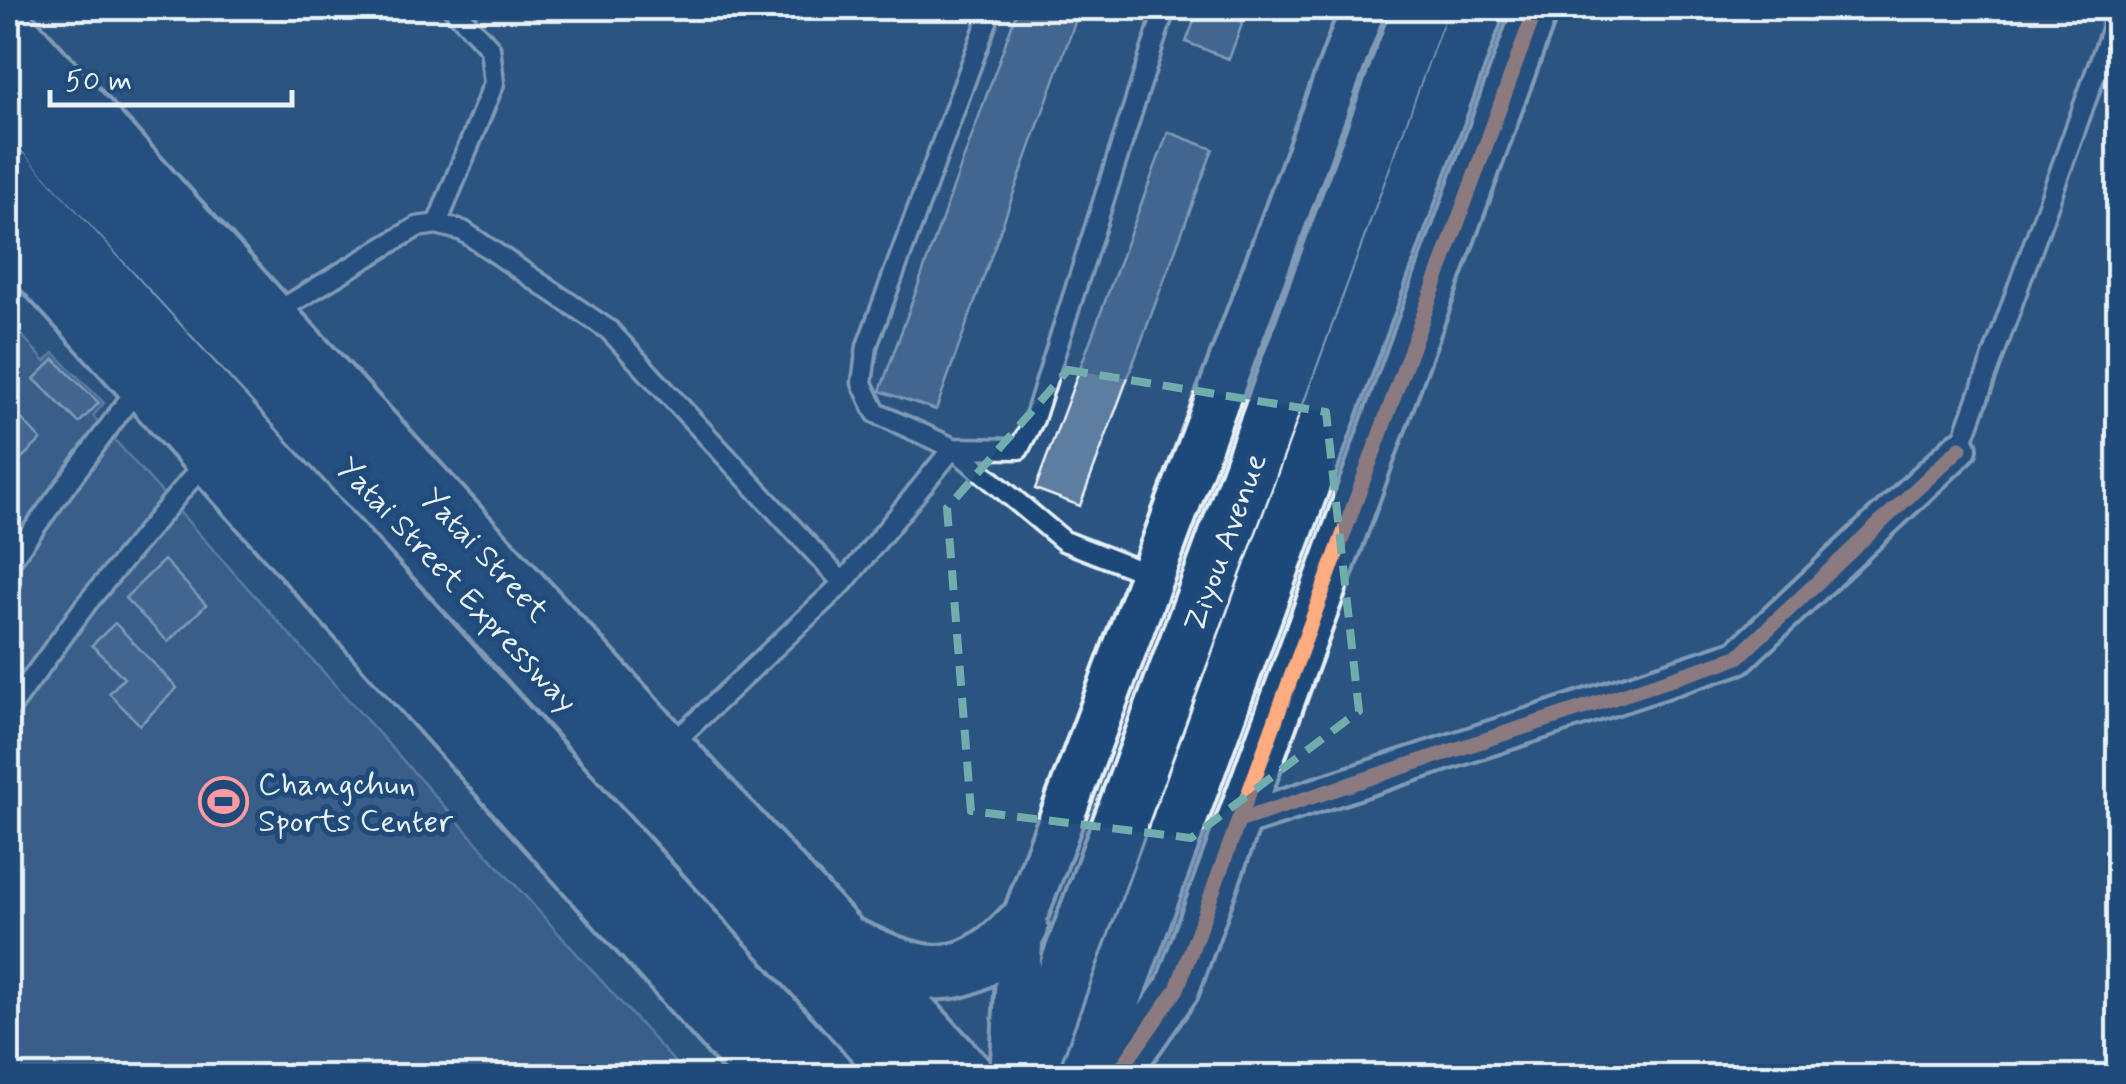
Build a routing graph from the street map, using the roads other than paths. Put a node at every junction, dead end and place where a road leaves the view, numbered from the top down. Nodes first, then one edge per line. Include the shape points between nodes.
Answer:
1 (453, 8) edge
2 (992, 8) edge
3 (1164, 8) edge
4 (1364, 8) edge
5 (1420, 8) edge
6 (1477, 8) edge
7 (1536, 8) edge
8 (2118, 17) edge
9 (8, 29) edge
10 (8, 95) edge
11 (8, 177) edge
12 (437, 224) junction
13 (8, 235) edge
14 (269, 317) junction
15 (142, 382) junction
16 (952, 448) junction
17 (1960, 448) joint
18 (210, 457) junction
19 (8, 564) edge
20 (1150, 575) junction
21 (843, 583) junction
22 (8, 712) edge
23 (666, 750) junction
24 (1238, 821) junction
25 (1021, 927) junction
26 (842, 942) junction
27 (765, 1076) edge
28 (826, 1076) edge
29 (905, 1076) edge
30 (967, 1076) edge
31 (1012, 1076) edge
32 (1026, 1076) edge
33 (1086, 1076) edge
34 (1116, 1076) edge

1 - 12 lane via 490,48 494,83
2 - 16 lane via 867,346 862,383 876,412
3 - 16 lane via 1034,419 1018,450
4 - 20 street
5 - 32 main road, Ziyou Avenue
6 - 33 main road, Ziyou Avenue
7 - 24 street
8 - 17 lane
9 - 14 main road, Yatai Street
10 - 29 highway, Yatai Street Expressway
11 - 28 highway, Yatai Street Expressway
12 - 14 lane via 418,228
12 - 21 lane via 463,232 609,330
13 - 15 main road
14 - 23 main road, Yatai Street
15 - 18 main road
15 - 19 lane
16 - 20 lane via 1064,541
16 - 21 lane
17 - 24 street via 1738,657
18 - 22 lane via 87,603
18 - 27 main road
20 - 25 street
21 - 23 lane
23 - 26 main road, Yatai Street
24 - 34 street via 1176,989
25 - 26 main road via 976,963 929,973
25 - 31 street
26 - 30 main road, Yatai Street

